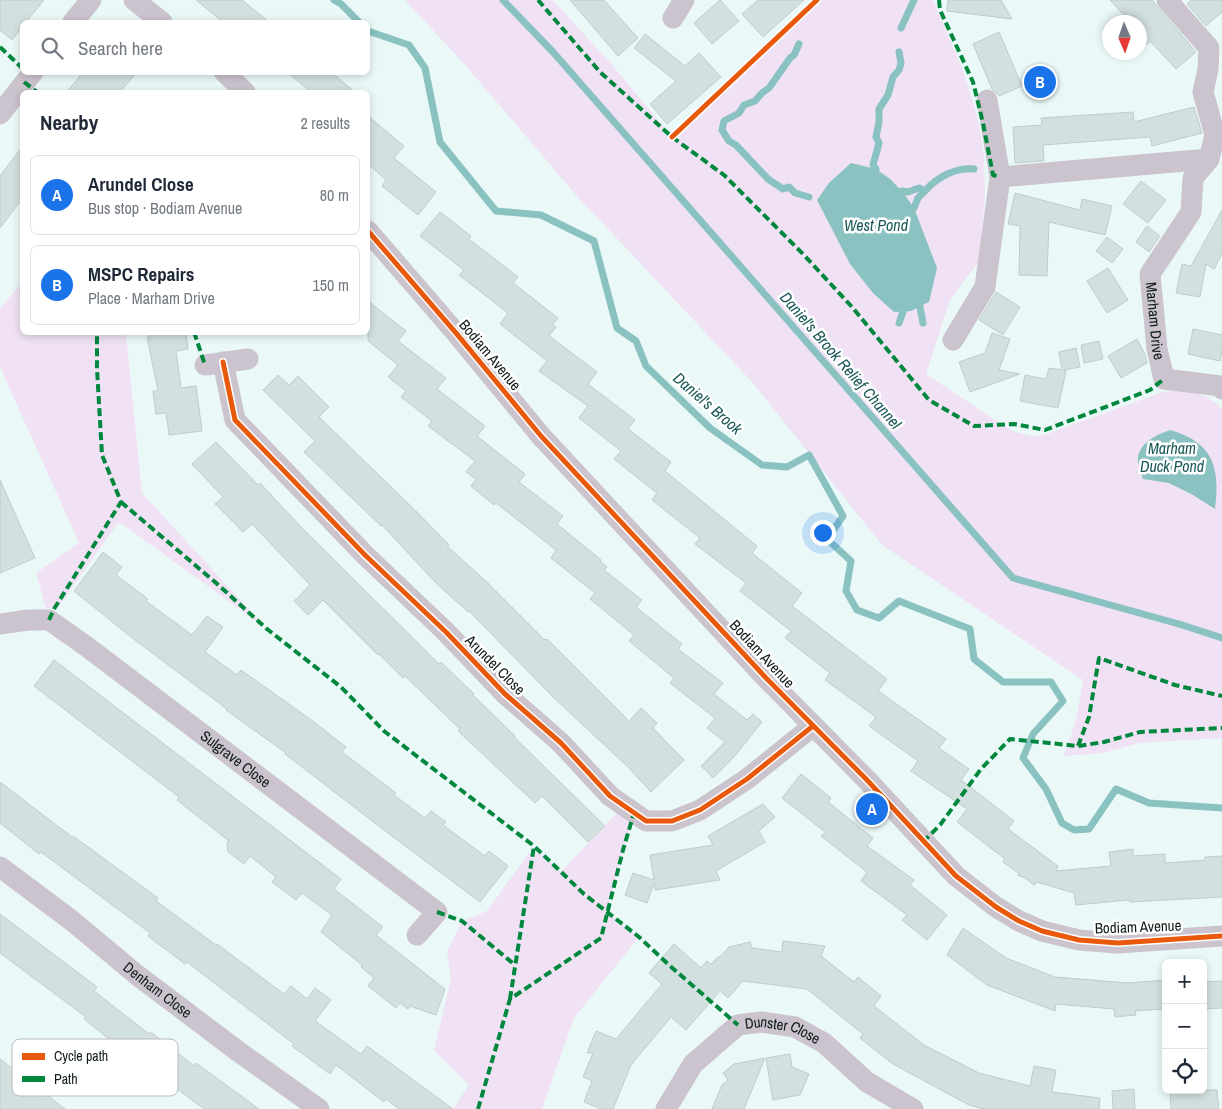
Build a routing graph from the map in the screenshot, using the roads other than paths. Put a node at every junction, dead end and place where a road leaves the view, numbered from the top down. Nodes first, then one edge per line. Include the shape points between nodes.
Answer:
1 (91, 0) edge
2 (134, 0) edge
3 (1167, 0) edge
4 (75, 20) edge
5 (159, 20) edge
6 (30, 75) edge
7 (227, 75) edge
8 (243, 90) edge
9 (988, 100) dead end
10 (0, 114) edge
11 (1208, 160) junction
12 (1000, 177) junction
13 (370, 233) edge
14 (953, 340) dead end
15 (248, 359) dead end
16 (1222, 389) edge
17 (0, 624) edge
18 (813, 726) junction
19 (0, 867) edge
20 (417, 935) dead end
21 (1222, 936) edge
22 (319, 1109) edge
23 (666, 1109) edge
24 (913, 1109) edge

1 - 4 street
2 - 5 street
3 - 11 street, Marham Drive via 1209,48 1202,92 1216,135
6 - 10 street
7 - 8 street
9 - 12 street
11 - 12 street
11 - 16 street, Marham Drive via 1194,178 1191,212 1150,274 1157,349 1164,379 1221,386
12 - 14 street via 985,287
13 - 18 street, Bodiam Avenue via 541,436
15 - 18 street, Arundel Close via 214,364 235,420 505,694 561,743 610,796 646,821 672,821 700,810 747,779
17 - 20 street, Sulgrave Close via 50,620 86,646 437,912
18 - 21 street, Bodiam Avenue via 868,780 956,876 1019,921 1042,931 1079,940 1118,943
19 - 22 street, Denham Close via 137,975
23 - 24 street, Dunster Close via 693,1064 738,1025 761,1022 795,1027 824,1042 867,1082

